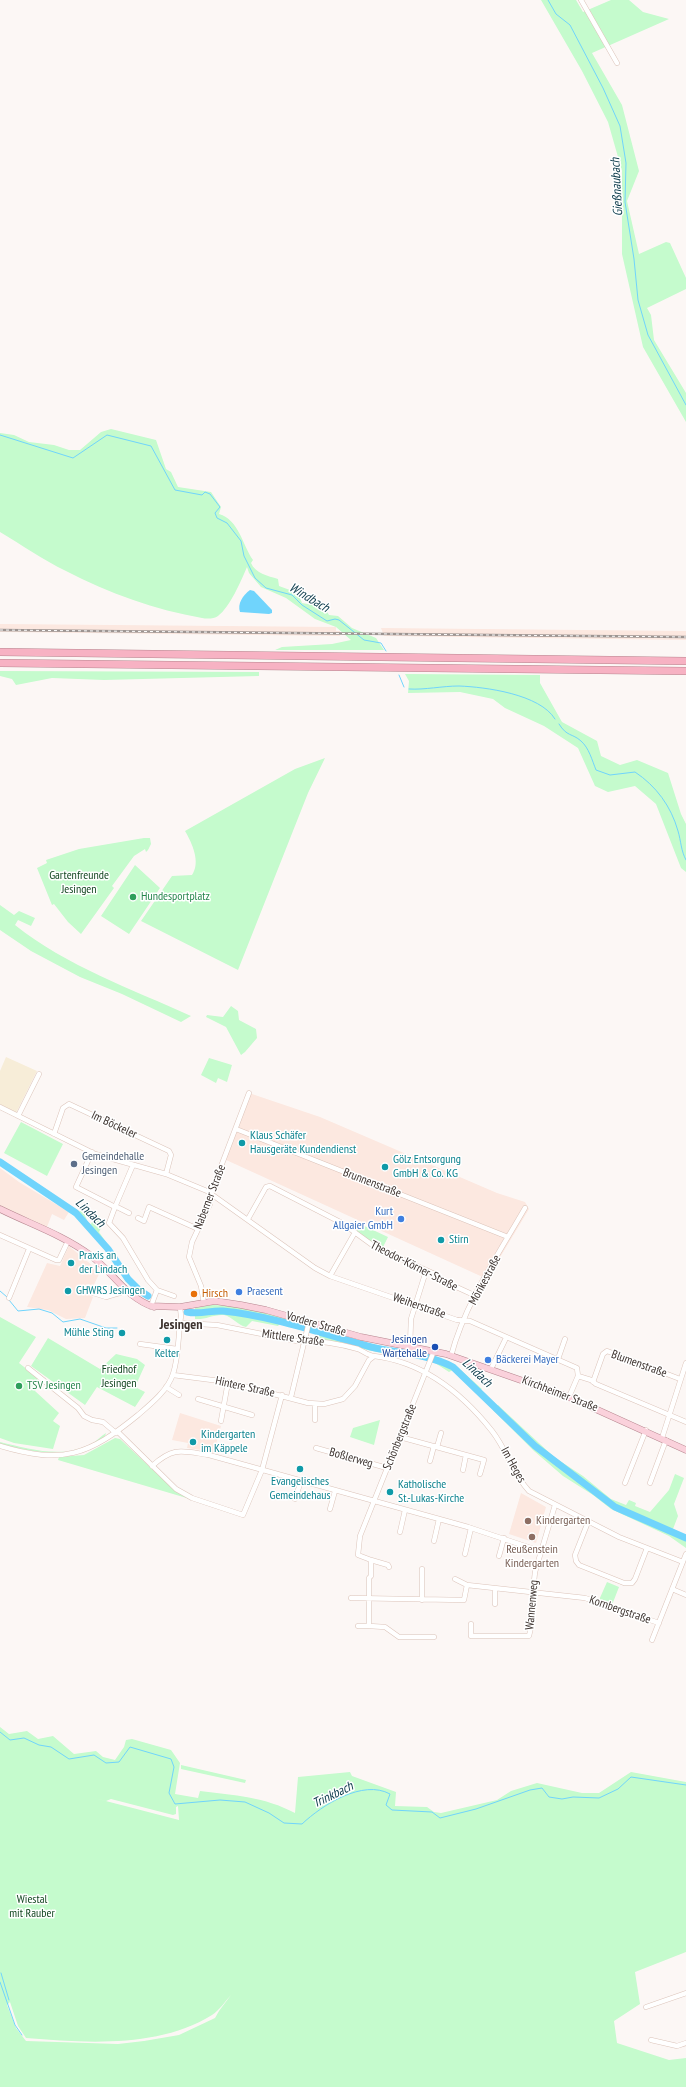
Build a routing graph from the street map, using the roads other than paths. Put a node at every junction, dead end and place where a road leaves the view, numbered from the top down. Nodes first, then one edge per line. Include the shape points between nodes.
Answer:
1 (581, 0) edge
2 (618, 63) dead end
3 (0, 652) edge
4 (686, 661) edge
5 (0, 663) edge
6 (686, 671) edge
7 (39, 1074) dead end
8 (249, 1093) dead end
9 (0, 1107) edge
10 (18, 1116) junction
11 (236, 1129) junction
12 (54, 1134) junction
13 (92, 1152) junction
14 (133, 1165) junction
15 (166, 1174) junction
16 (212, 1194) junction
17 (115, 1206) junction
18 (525, 1208) dead end
19 (0, 1210) edge
20 (129, 1213) dead end
21 (138, 1218) dead end
22 (248, 1219) junction
23 (198, 1229) junction
24 (354, 1234) junction
25 (0, 1235) edge
26 (508, 1237) junction
27 (68, 1241) junction
28 (29, 1249) junction
29 (426, 1271) junction
30 (330, 1276) junction
31 (157, 1290) junction
32 (126, 1291) junction
33 (90, 1292) dead end
34 (174, 1296) dead end
35 (476, 1296) junction
36 (9, 1298) dead end
37 (204, 1303) junction
38 (414, 1304) junction
39 (151, 1306) junction
40 (180, 1307) junction
41 (464, 1320) junction
42 (180, 1323) junction
43 (308, 1324) junction
44 (506, 1338) junction
45 (565, 1339) dead end
46 (304, 1340) junction
47 (140, 1344) dead end
48 (410, 1346) junction
49 (176, 1349) junction
50 (433, 1354) junction
51 (373, 1356) junction
52 (451, 1356) junction
53 (558, 1359) junction
54 (686, 1363) edge
55 (28, 1368) dead end
56 (490, 1369) junction
57 (427, 1370) junction
58 (173, 1375) junction
59 (578, 1376) junction
60 (680, 1379) junction
61 (228, 1382) junction
62 (593, 1382) junction
63 (166, 1387) junction
64 (179, 1395) dead end
65 (282, 1395) junction
66 (291, 1397) junction
67 (569, 1397) junction
68 (198, 1399) dead end
69 (315, 1404) junction
70 (224, 1407) junction
71 (252, 1415) dead end
72 (669, 1416) junction
73 (315, 1420) dead end
74 (221, 1421) dead end
75 (686, 1422) edge
76 (646, 1430) junction
77 (117, 1432) junction
78 (441, 1433) dead end
79 (400, 1437) junction
80 (664, 1439) junction
81 (0, 1446) edge
82 (436, 1447) junction
83 (316, 1448) dead end
84 (686, 1450) edge
85 (466, 1455) junction
86 (430, 1461) dead end
87 (152, 1466) junction
88 (387, 1468) junction
89 (262, 1470) junction
90 (463, 1470) dead end
91 (480, 1474) dead end
92 (301, 1481) junction
93 (625, 1483) dead end
94 (650, 1483) dead end
95 (335, 1491) junction
96 (295, 1499) dead end
97 (374, 1502) junction
98 (555, 1505) junction
99 (330, 1509) dead end
100 (406, 1510) junction
101 (439, 1519) junction
102 (588, 1522) junction
103 (471, 1528) junction
104 (400, 1532) dead end
105 (504, 1538) junction
106 (434, 1541) dead end
107 (647, 1548) junction
108 (540, 1551) junction
109 (465, 1554) dead end
110 (686, 1554) edge
111 (498, 1556) dead end
112 (371, 1560) junction
113 (683, 1562) junction
114 (389, 1567) dead end
115 (422, 1569) dead end
116 (455, 1579) dead end
117 (467, 1585) junction
118 (495, 1589) junction
119 (672, 1589) junction
120 (533, 1593) junction
121 (686, 1595) edge
122 (351, 1598) dead end
123 (369, 1598) junction
124 (422, 1600) junction
125 (495, 1604) dead end
126 (659, 1623) junction
127 (471, 1624) dead end
128 (358, 1626) dead end
129 (369, 1626) junction
130 (434, 1636) dead end
131 (652, 1640) dead end
132 (686, 1993) edge
133 (646, 2006) dead end
134 (651, 2040) dead end
135 (686, 2043) edge

1 - 2 street
3 - 4 highway
5 - 6 highway
7 - 10 street
8 - 11 street, Naberner Straße
9 - 10 street, Weiherstraße
10 - 12 street, Weiherstraße
11 - 16 street, Naberner Straße
11 - 26 street, Brunnenstraße
12 - 13 street, Weiherstraße
12 - 15 street, Im Böckeler via 63,1108 69,1104 169,1151 171,1155
13 - 14 street, Weiherstraße
13 - 17 street via 76,1187
14 - 15 street, Weiherstraße
14 - 17 street
15 - 16 street, Weiherstraße via 192,1183
16 - 22 street, Weiherstraße
16 - 23 street, Naberner Straße
17 - 20 street
17 - 31 street via 108,1223 123,1238 140,1268
18 - 26 street, Mörikestraße
19 - 27 main road, Vordere Straße
21 - 23 street via 144,1221 149,1206
22 - 24 street, Theodor-Körner-Straße via 266,1187 270,1186 342,1223
22 - 30 street, Weiherstraße
23 - 37 street, Naberner Straße via 189,1258 201,1286
24 - 29 street, Theodor-Körner-Straße
24 - 30 street
25 - 28 street
26 - 35 street, Mörikestraße
27 - 28 street via 59,1260
27 - 32 main road, Vordere Straße via 91,1256
28 - 36 street
29 - 35 street, Theodor-Körner-Straße
29 - 38 street
30 - 38 street, Weiherstraße
31 - 34 street
31 - 39 street
32 - 33 street via 106,1297
32 - 39 main road, Vordere Straße via 140,1302
35 - 41 street, Mörikestraße
37 - 40 main road, Vordere Straße
37 - 43 main road, Vordere Straße via 241,1305
38 - 41 street, Weiherstraße
38 - 48 street
39 - 40 main road, Vordere Straße via 170,1310
40 - 42 street
41 - 44 street, Weiherstraße
41 - 52 street, Mörikestraße
42 - 46 street, Mittlere Straße via 217,1325
42 - 49 street
43 - 46 street
43 - 48 main road, Vordere Straße
44 - 53 street, Weiherstraße
44 - 56 street
45 - 53 street
46 - 51 street, Mittlere Straße via 357,1349
46 - 66 street
47 - 49 street
48 - 50 main road, Vordere Straße
49 - 58 street
50 - 52 main road, Vordere Straße
50 - 57 street, Schönbergstraße
51 - 57 street, Mittlere Straße via 387,1357
51 - 69 street, Hintere Straße via 355,1386 343,1399
52 - 56 main road, Kirchheimer Straße
53 - 59 street, Weiherstraße via 577,1368
54 - 60 street
55 - 77 street via 78,1408 84,1416 103,1422
56 - 67 main road, Kirchheimer Straße
57 - 79 street, Schönbergstraße
57 - 98 street, Im Heges via 456,1392 475,1411 500,1441 524,1486
58 - 61 street, Hintere Straße
58 - 63 street
59 - 62 street, Weiherstraße
59 - 67 street
60 - 62 street, Blumenstraße via 607,1351 603,1354
60 - 72 street
61 - 65 street, Hintere Straße
61 - 70 street
62 - 72 street, Weiherstraße
63 - 64 street
63 - 77 street
65 - 66 street, Hintere Straße
65 - 89 street
66 - 69 street, Hintere Straße
67 - 76 main road, Kirchheimer Straße
68 - 70 street
69 - 73 street
70 - 71 street
70 - 74 street
72 - 75 street, Weiherstraße
72 - 80 street
76 - 80 main road, Kirchheimer Straße
76 - 93 street
77 - 81 street via 88,1449 69,1454 36,1453
77 - 87 street
78 - 82 street
79 - 82 street
79 - 88 street, Schönbergstraße
80 - 84 main road, Kirchheimer Straße
80 - 94 street
82 - 85 street
82 - 86 street
83 - 88 street, Boßlerweg
85 - 90 street
85 - 91 street via 484,1460
87 - 89 street via 170,1452 180,1451 209,1455
87 - 89 street via 176,1489 192,1498 243,1515
88 - 97 street, Schönbergstraße
89 - 92 street
92 - 95 street
92 - 96 street
95 - 97 street
95 - 99 street
97 - 100 street
97 - 112 street, Schönbergstraße via 360,1536 358,1554
98 - 102 street, Im Heges
98 - 108 street, Wannenweg
100 - 101 street
100 - 104 street
101 - 103 street
101 - 106 street
102 - 107 street, Im Heges
102 - 107 street via 576,1555 579,1565 624,1583 632,1583
103 - 105 street
103 - 109 street
105 - 108 street
105 - 111 street
107 - 113 street, Im Heges
108 - 120 street, Wannenweg
110 - 113 street
112 - 114 street, Schönbergstraße
112 - 123 street
113 - 119 street
115 - 124 street
116 - 117 street, Kornbergstraße
117 - 118 street, Kornbergstraße
117 - 124 street via 464,1600
118 - 120 street, Kornbergstraße
118 - 125 street
119 - 121 street
119 - 126 street
120 - 126 street, Kornbergstraße via 585,1598
120 - 127 street, Wannenweg via 529,1636 471,1636
122 - 123 street
123 - 124 street
123 - 129 street
126 - 131 street
128 - 129 street
129 - 130 street via 385,1627 399,1637
132 - 133 street
134 - 135 street via 677,2046

